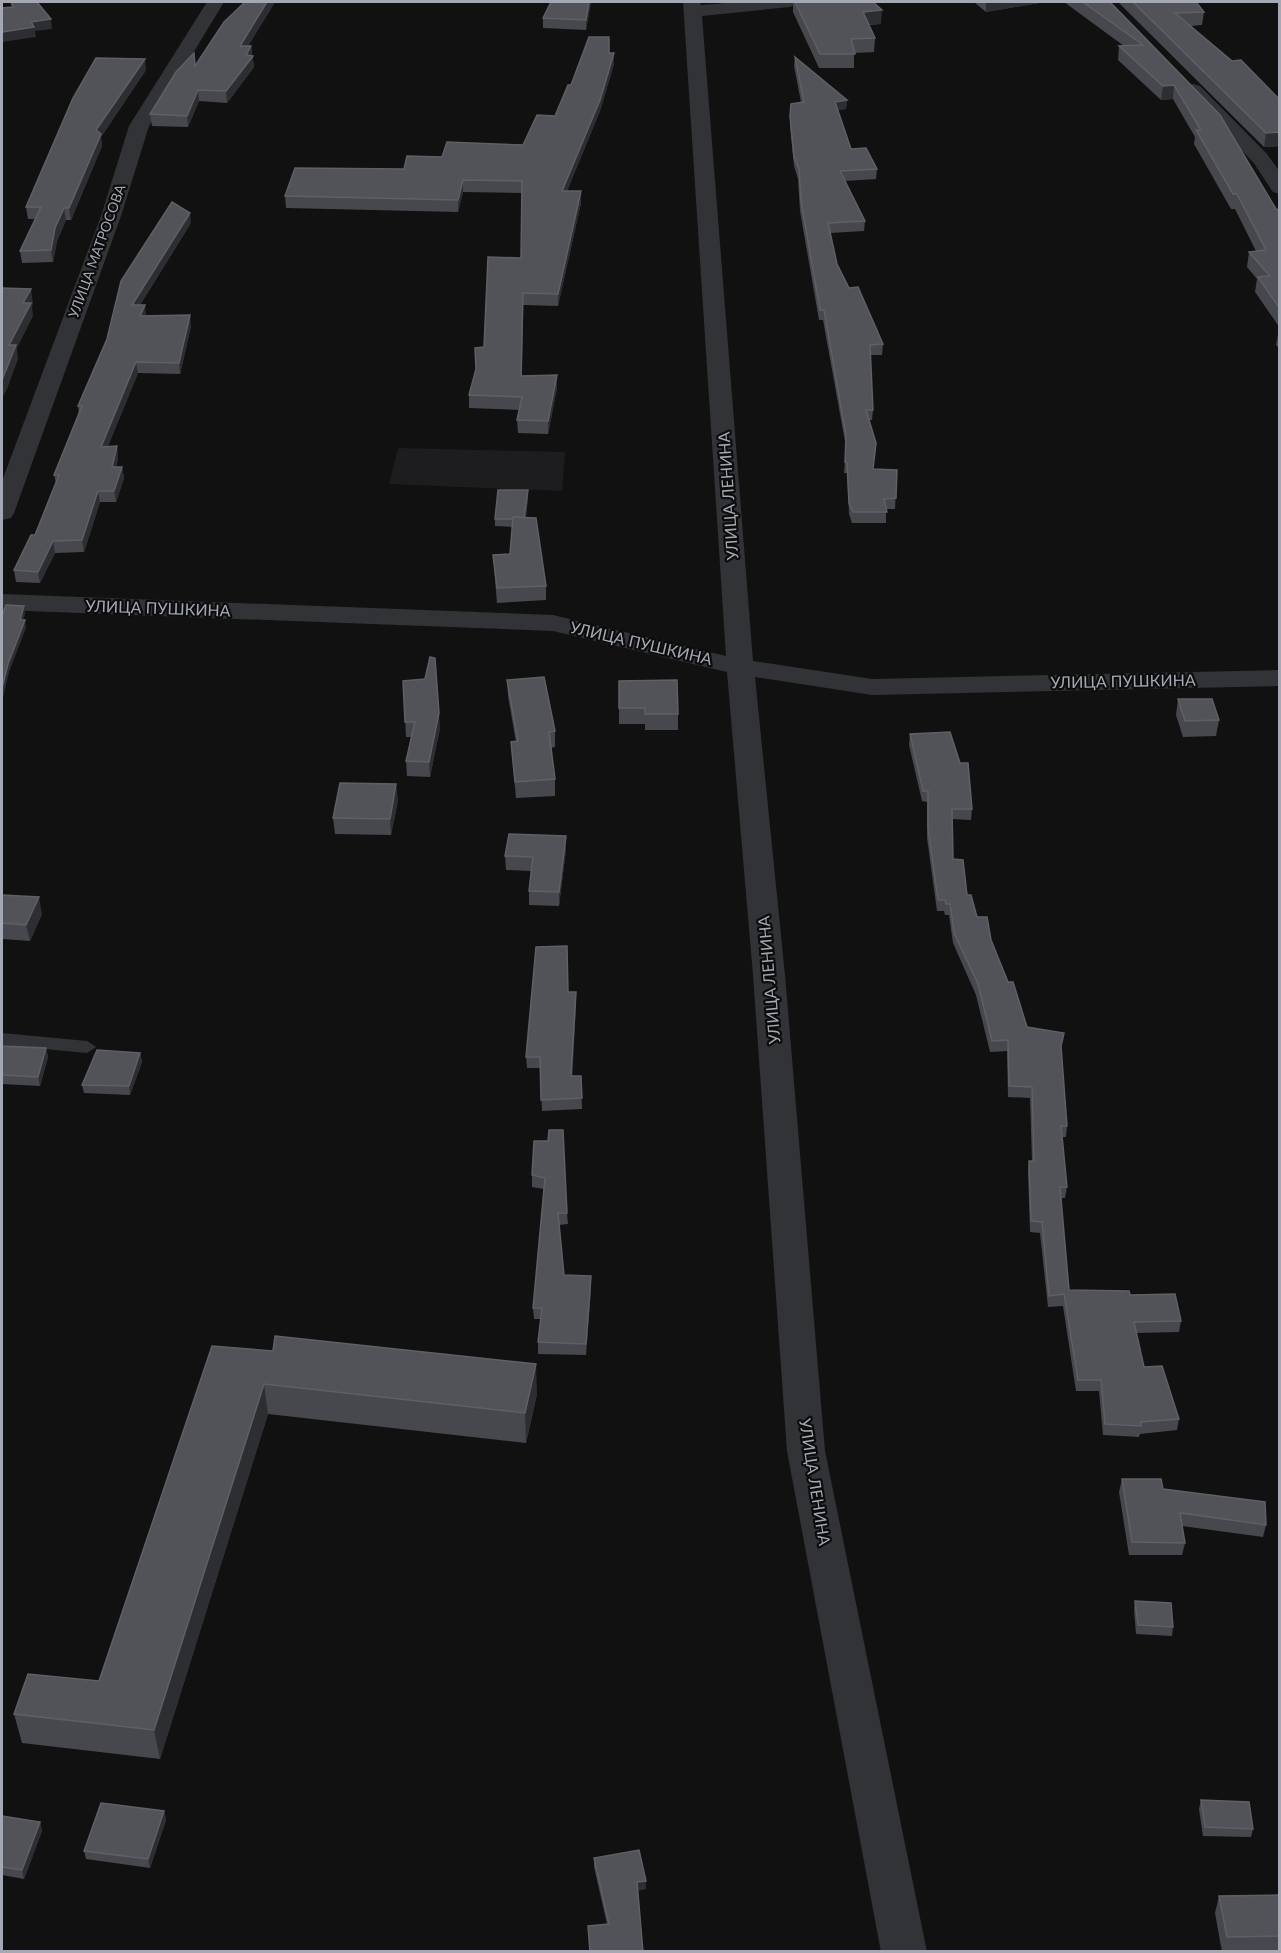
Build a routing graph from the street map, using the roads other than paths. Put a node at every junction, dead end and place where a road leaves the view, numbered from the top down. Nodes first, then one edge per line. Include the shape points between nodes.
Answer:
1 (215, 2) edge
2 (790, 2) edge
3 (693, 6) edge
4 (1179, 75) edge
5 (1270, 157) edge
6 (1280, 188) edge
7 (2, 513) edge
8 (2, 602) edge
9 (740, 667) junction
10 (1280, 678) edge
11 (2, 1039) edge
12 (87, 1047) dead end
13 (904, 1952) edge

1 - 7 street, УЛИЦА МАТРОСОВА via 139,126 111,216
2 - 3 street
3 - 9 street, УЛИЦА ЛЕНИНА
4 - 5 street
5 - 6 street
8 - 9 street, УЛИЦА ПУШКИНА via 553,622
9 - 10 street, УЛИЦА ПУШКИНА via 872,687
9 - 13 street, УЛИЦА ЛЕНИНА via 769,975 806,1451
11 - 12 lane

